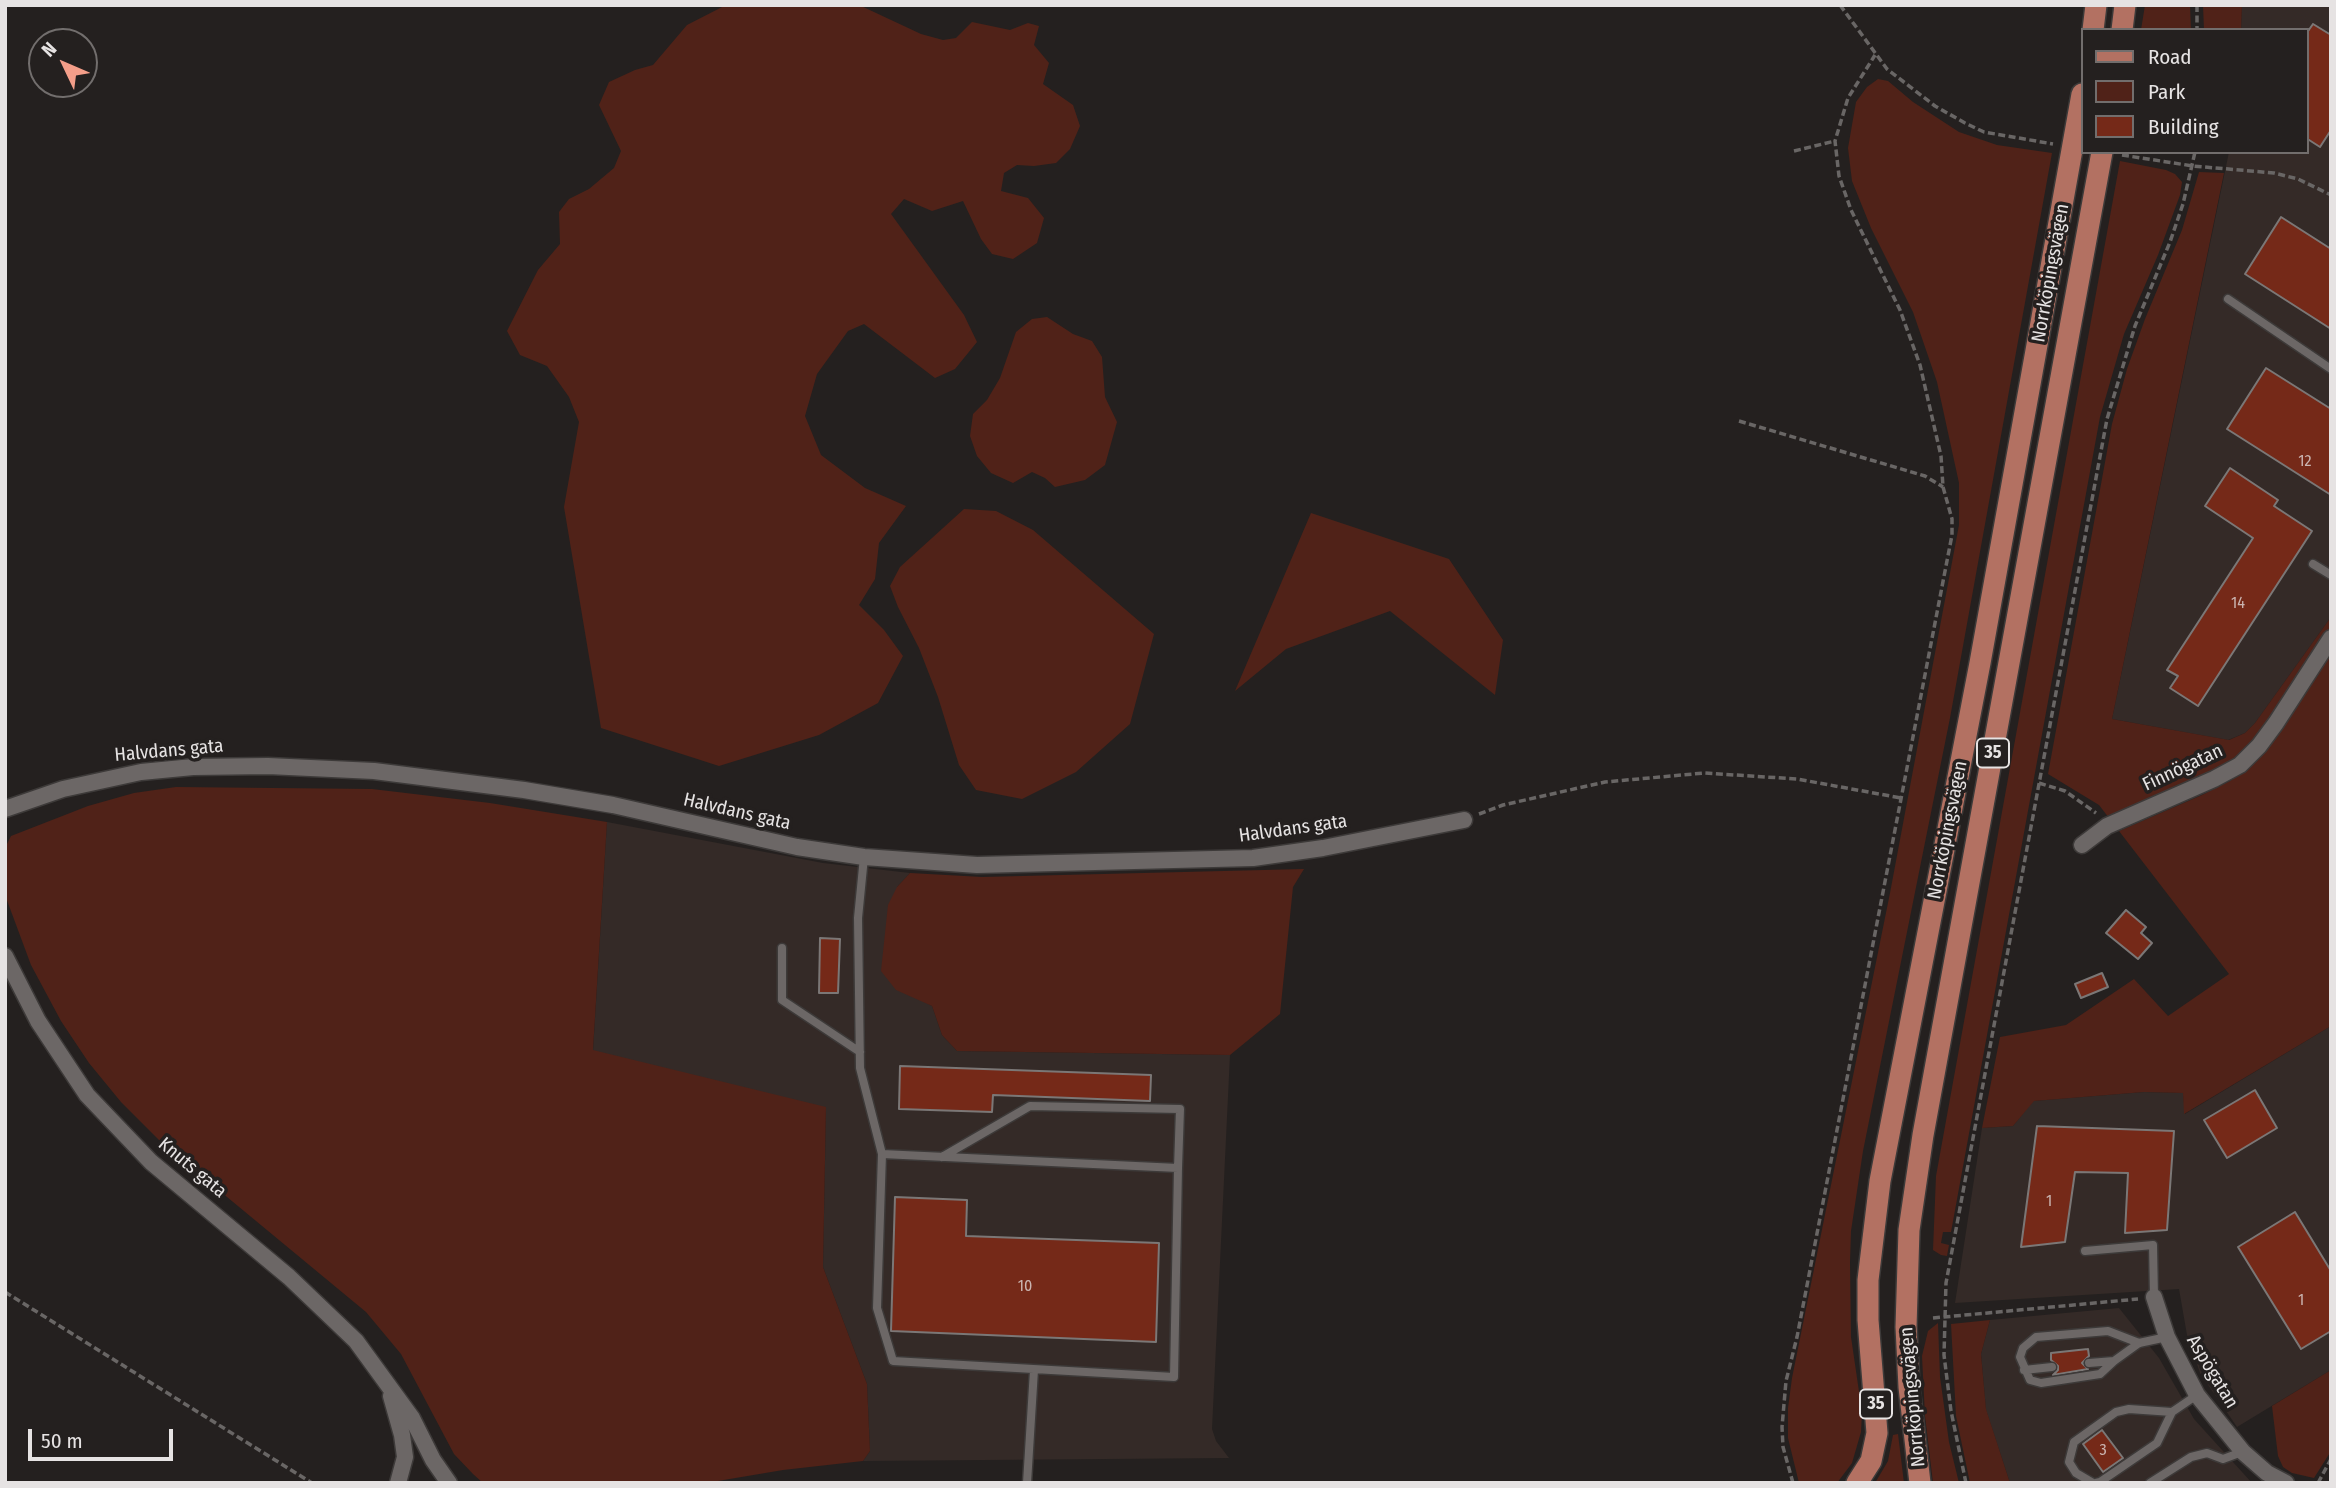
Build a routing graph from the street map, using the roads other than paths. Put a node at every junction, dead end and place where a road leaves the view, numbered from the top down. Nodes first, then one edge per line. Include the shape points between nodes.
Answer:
1 (2096, 5) edge
2 (2125, 5) edge
3 (2093, 28) edge
4 (2122, 28) edge
5 (2080, 105) edge
6 (2112, 154) edge
7 (2228, 299) dead end
8 (2331, 369) edge
9 (2313, 564) dead end
10 (2331, 575) edge
11 (2331, 638) edge
12 (5, 809) edge
13 (1464, 820) road end
14 (2082, 845) dead end
15 (864, 858) junction
16 (782, 948) dead end
17 (5, 956) edge
18 (860, 1052) junction
19 (882, 1154) junction
20 (942, 1157) junction
21 (1178, 1168) junction
22 (2085, 1251) dead end
23 (2154, 1297) joint
24 (2167, 1337) junction
25 (2139, 1343) junction
26 (2114, 1361) junction
27 (2089, 1363) dead end
28 (2052, 1367) dead end
29 (1034, 1370) junction
30 (2024, 1370) junction
31 (387, 1383) junction
32 (2197, 1395) junction
33 (2172, 1412) junction
34 (2243, 1452) junction
35 (398, 1483) edge
36 (449, 1483) edge
37 (1027, 1483) edge
38 (1857, 1483) edge
39 (1920, 1483) edge
40 (2094, 1483) edge
41 (2150, 1483) edge
42 (2286, 1483) edge

1 - 3 main road
2 - 4 main road
5 - 38 main road, Norrköpingsvägen / 35 via 1980,663 1880,1181 1868,1280 1877,1433 1871,1461
6 - 39 main road, Norrköpingsvägen / 35 via 1923,1135 1909,1230 1906,1327
7 - 8 lane
9 - 10 lane
11 - 14 street, Finnögatan via 2276,723 2240,765 2106,826
12 - 15 street, Halvdans gata via 63,789 141,772 268,766 374,771 588,801
13 - 15 street, Halvdans gata via 1253,858 977,865
15 - 18 lane via 858,918
16 - 18 lane via 782,1000
17 - 31 street, Knuts gata via 38,1021 87,1096 151,1162 325,1309
18 - 19 lane
19 - 20 lane
19 - 29 lane via 877,1308 893,1361
20 - 21 lane
20 - 21 lane via 1030,1106 1180,1110
21 - 29 lane via 1174,1377
22 - 23 lane via 2152,1245
23 - 24 street, Aspögatan
24 - 25 lane
24 - 32 street, Aspögatan
25 - 26 lane
25 - 30 lane via 2108,1331 2036,1338 2022,1348
26 - 27 lane
26 - 30 lane via 2101,1374 2041,1382 2031,1380
28 - 30 lane
29 - 37 lane
31 - 35 street, Knuts gata via 405,1457
31 - 36 street, Knuts gata
32 - 33 lane
32 - 34 street, Aspögatan
33 - 40 lane via 2157,1443
33 - 40 lane via 2116,1412 2074,1442 2069,1462 2076,1474
34 - 41 lane via 2223,1459 2207,1453 2190,1457
34 - 42 street, Aspögatan

